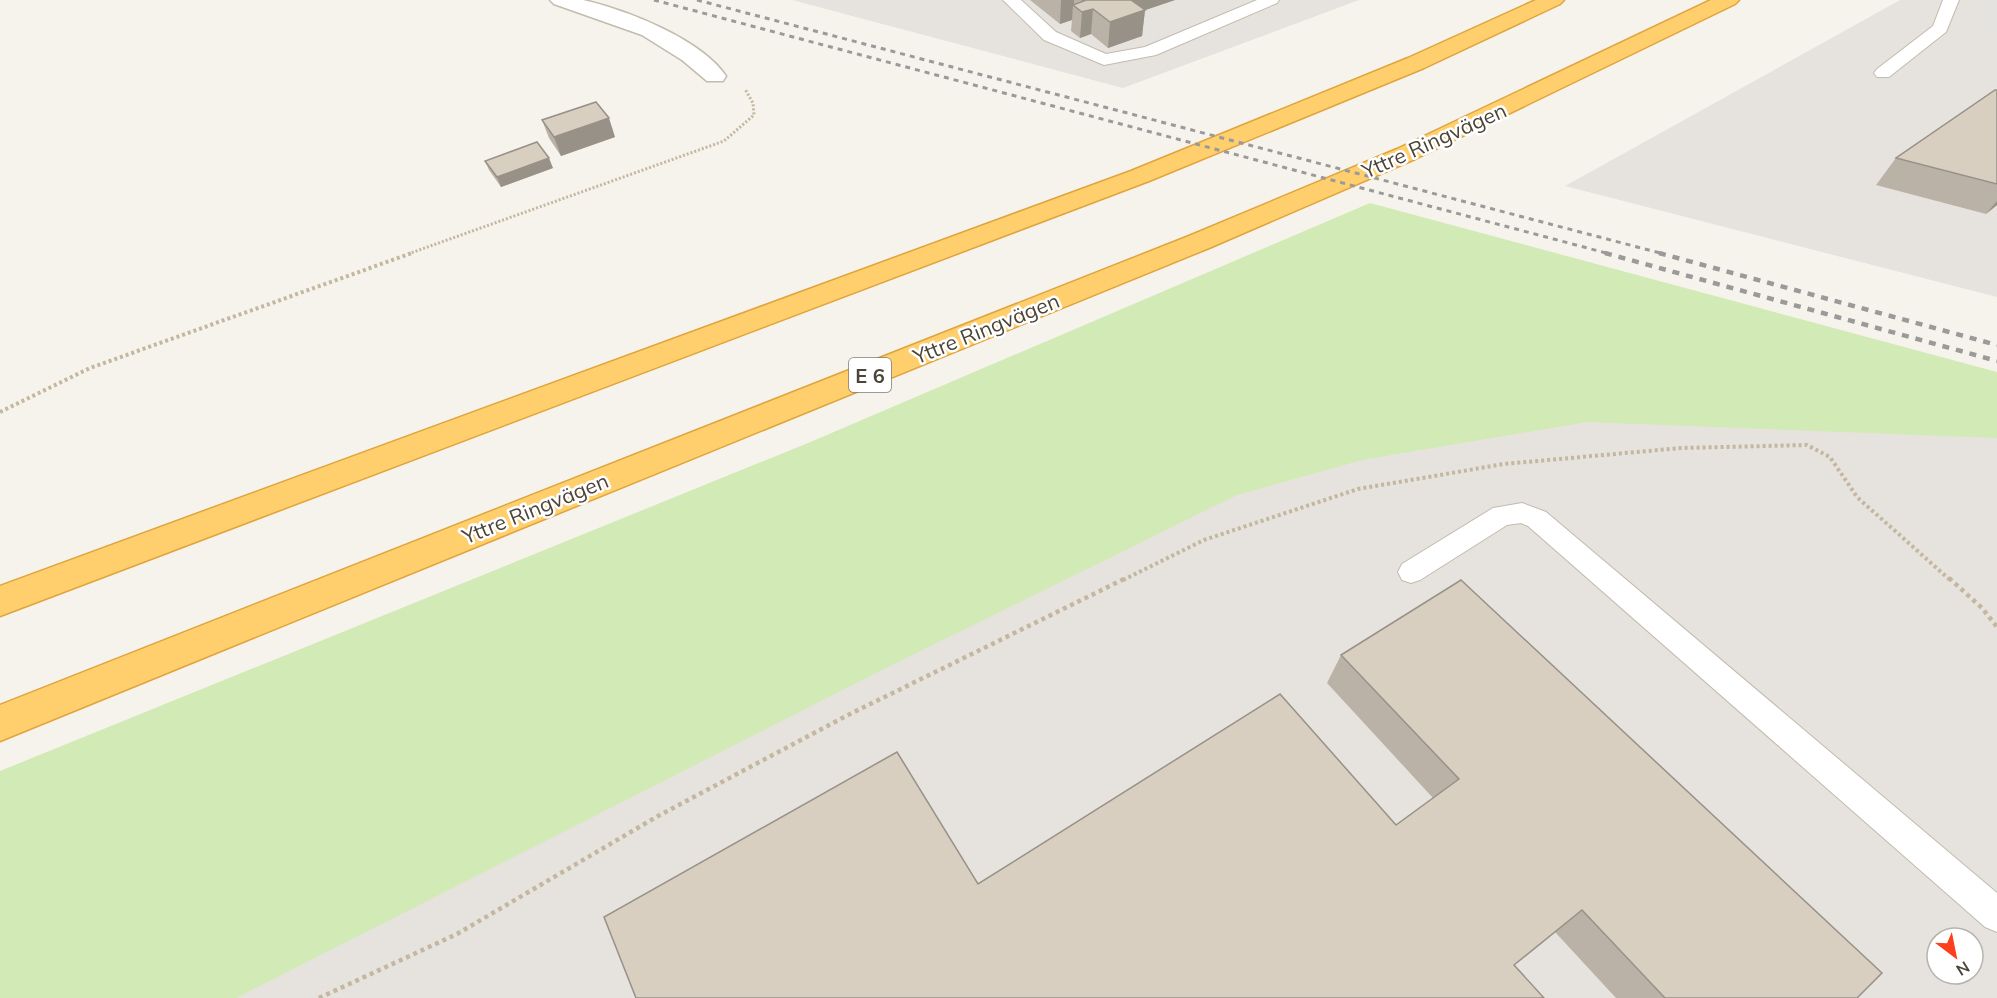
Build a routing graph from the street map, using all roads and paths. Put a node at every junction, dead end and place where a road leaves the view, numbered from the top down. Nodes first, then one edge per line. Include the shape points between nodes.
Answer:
1 (561, 0) edge
2 (1011, 0) edge
3 (1271, 0) edge
4 (1553, 0) edge
5 (1728, 0) edge
6 (1951, 0) edge
7 (1883, 73) dead end
8 (715, 76) joint
9 (0, 412) edge
10 (1411, 572) dead end
11 (0, 601) edge
12 (1997, 627) edge
13 (0, 723) edge
14 (1997, 915) edge
15 (319, 998) edge

1 - 8 street via 650,30
2 - 3 lane via 1050,36 1104,60 1149,51
4 - 11 highway via 1416,63 1140,176
5 - 13 highway, Yttre Ringvägen / E 6 via 1406,154 1221,232
6 - 7 lane via 1940,28
8 - 9 path via 748,91 753,103 754,115 724,141 90,368
10 - 14 lane via 1502,515 1522,513 1537,519
12 - 15 path via 1982,608 1857,497 1830,456 1807,445 1681,448 1504,464 1358,489 1204,540 1016,632 846,716 658,816 457,933

